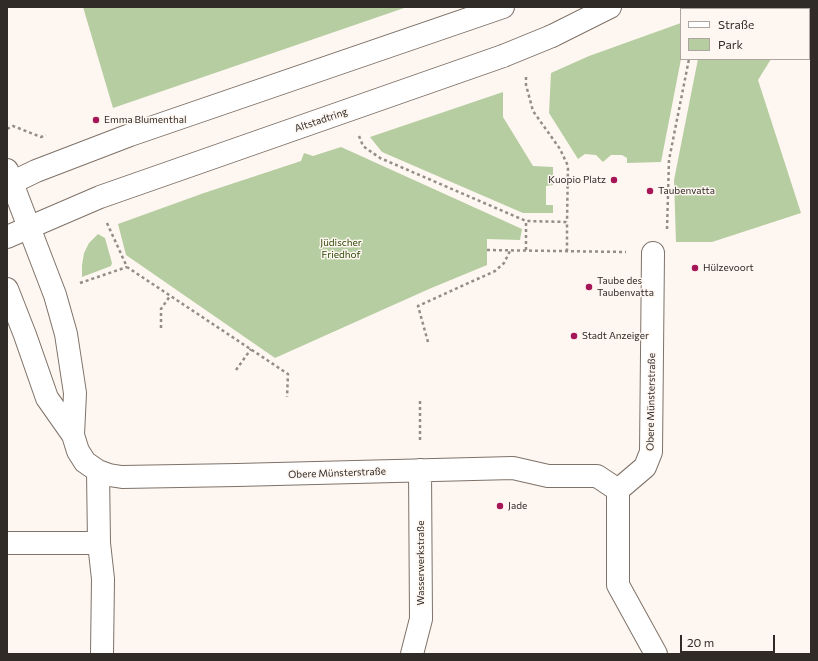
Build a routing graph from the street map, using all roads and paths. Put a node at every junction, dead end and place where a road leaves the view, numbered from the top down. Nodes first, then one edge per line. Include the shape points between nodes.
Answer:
1 (503, 7) edge
2 (610, 7) edge
3 (689, 60) edge
4 (526, 69) dead end
5 (7, 129) edge
6 (357, 132) dead end
7 (47, 135) dead end
8 (9, 179) edge
9 (100, 197) junction
10 (526, 221) junction
11 (567, 222) junction
12 (29, 227) junction
13 (7, 237) edge
14 (487, 250) dead end
15 (526, 250) junction
16 (510, 251) junction
17 (567, 251) junction
18 (653, 253) junction
19 (127, 267) junction
20 (76, 284) dead end
21 (7, 289) edge
22 (170, 296) junction
23 (161, 328) dead end
24 (428, 342) dead end
25 (251, 349) junction
26 (236, 370) dead end
27 (287, 397) dead end
28 (420, 401) dead end
29 (73, 435) junction
30 (420, 470) junction
31 (98, 471) junction
32 (618, 490) junction
33 (7, 543) edge
34 (98, 543) junction
35 (102, 654) edge
36 (412, 654) edge
37 (656, 654) edge

1 - 8 street
2 - 9 street, Altstadtring, bridge via 552,36 503,56
3 - 18 path via 669,160 667,236
4 - 11 path via 526,85 533,111 560,149 568,166
5 - 7 path via 13,126 41,137
6 - 10 path via 364,146 380,158
8 - 12 street
9 - 12 street, Altstadtring
9 - 19 path via 107,224
10 - 11 path
10 - 15 path
11 - 17 path
12 - 13 street, Altstadtring
12 - 29 street, Obere Münsterstraße via 55,295 66,334 75,393
14 - 16 path
15 - 16 path
15 - 17 path
16 - 24 path via 504,263 495,271 418,306
17 - 18 path
18 - 32 street, Obere Münsterstraße via 651,452 645,467
19 - 20 path
19 - 22 path
21 - 29 street, Obere Münsterstraße via 46,398
22 - 23 path via 162,309
22 - 25 path
25 - 26 path
25 - 27 path via 288,374
28 - 30 path
29 - 31 street, Obere Münsterstraße via 85,462
30 - 31 street, Obere Münsterstraße via 122,477
30 - 32 street, Obere Münsterstraße via 513,468 548,476 597,476
30 - 36 street, Wasserwerkstraße via 421,618
31 - 34 street
32 - 37 street via 618,585
33 - 34 street
34 - 35 street via 103,579

